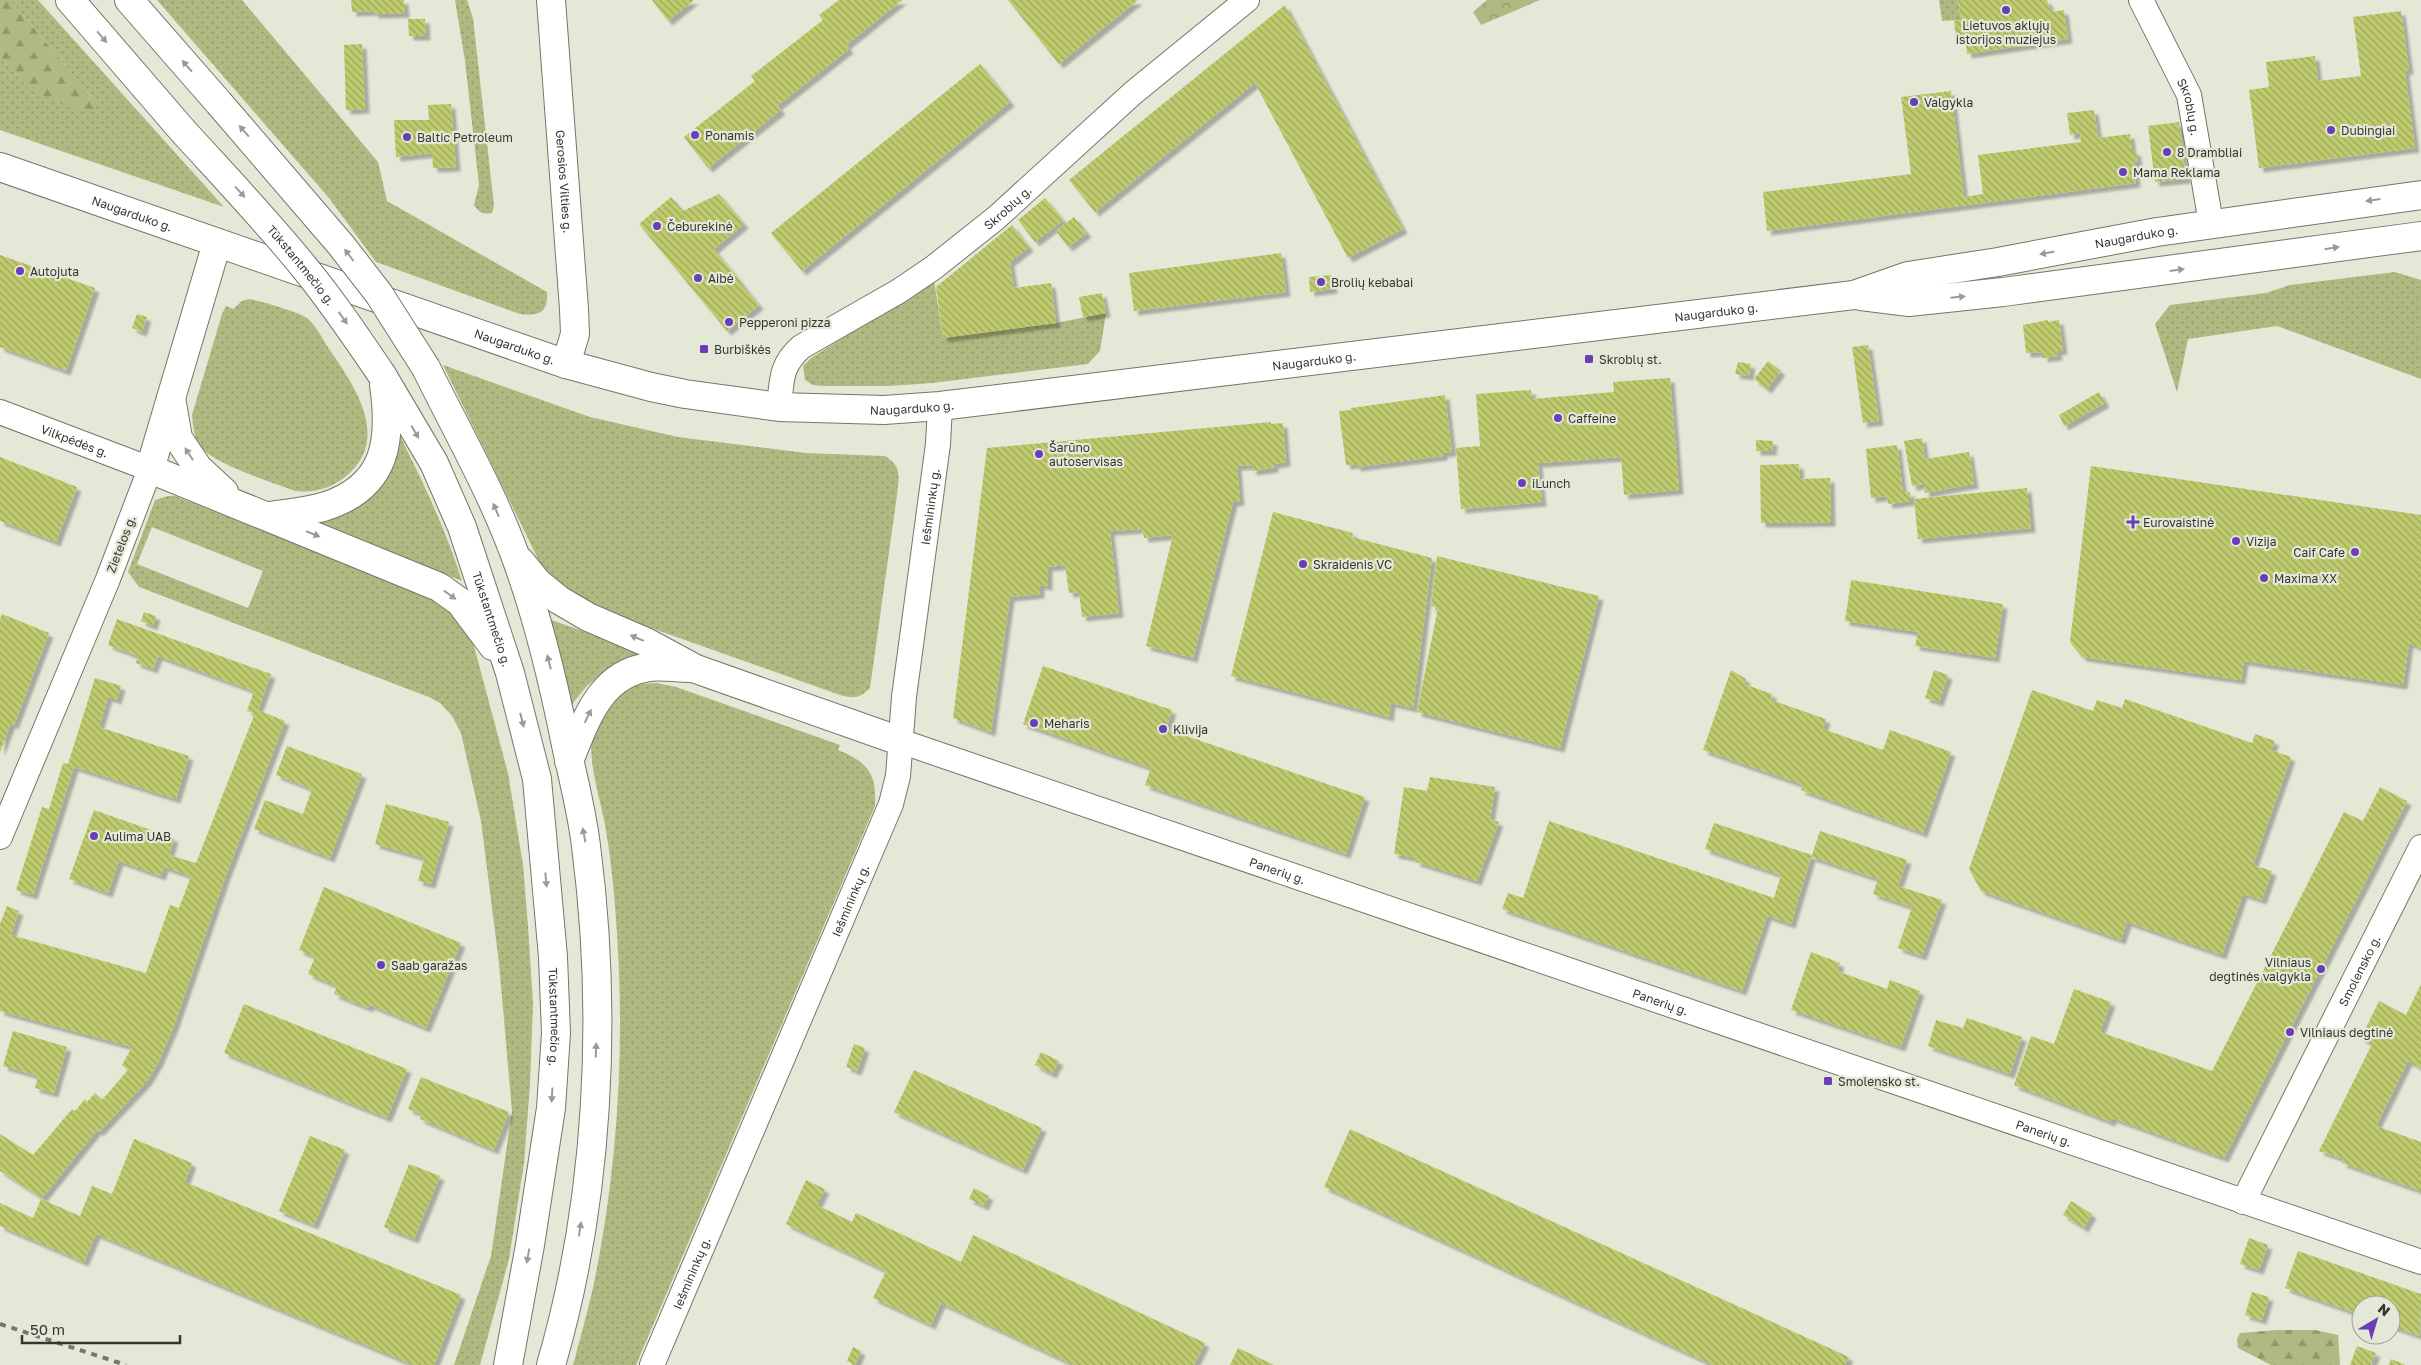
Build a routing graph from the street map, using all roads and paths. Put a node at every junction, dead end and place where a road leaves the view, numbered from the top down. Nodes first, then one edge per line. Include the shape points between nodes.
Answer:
1 (70, 0) edge
2 (129, 0) edge
3 (551, 0) edge
4 (1247, 0) edge
5 (2141, 0) edge
6 (0, 167) edge
7 (2421, 195) edge
8 (2211, 223) junction
9 (2421, 236) edge
10 (217, 243) junction
11 (1854, 295) junction
12 (566, 364) junction
13 (382, 375) junction
14 (171, 398) junction
15 (940, 406) junction
16 (779, 407) junction
17 (0, 412) edge
18 (150, 468) junction
19 (234, 502) junction
20 (268, 516) junction
21 (515, 555) junction
22 (696, 669) junction
23 (510, 673) junction
24 (900, 741) junction
25 (569, 761) junction
26 (0, 837) edge
27 (2421, 847) edge
28 (2243, 1202) junction
29 (2421, 1262) edge
30 (508, 1365) edge
31 (551, 1365) edge
32 (652, 1365) edge

1 -> 13 main road, Tūkstantmečio g., bridge via 183,131 269,224 340,313
21 -> 2 main road, bridge via 494,504 426,368 379,294 341,245
3 - 12 main road, Gerosios Vilties g. via 574,309 575,334
4 - 16 street, Skroblų g. via 1132,93 996,218 933,268 801,347 783,369
5 - 8 street, Skroblų g. via 2189,95
6 - 10 main road, Naugarduko g.
7 -> 8 main road, Naugarduko g.
8 -> 11 main road, Naugarduko g. via 1908,276
11 -> 9 main road, Naugarduko g. via 1909,302 2162,273
10 - 12 main road, Naugarduko g.
10 - 14 main road, Zietelos g.
11 - 15 main road, Naugarduko g.
12 - 16 main road, Naugarduko g. via 685,394
13 - 20 main road via 389,418 383,457 375,472 348,496 327,506
13 -> 23 main road, Tūkstantmečio g. via 434,463 462,527
14 - 18 main road, Zietelos g.
19 -> 14 main road via 198,468 178,438
15 - 16 main road, Naugarduko g. via 884,410
15 - 24 street, Iešmininkų g. via 938,444
17 - 18 street, Vilkpėdės g.
18 - 19 main road
18 - 26 street, Zietelos g. via 108,579
19 - 20 main road
20 -> 23 main road via 439,587 460,602 477,622
22 -> 21 main road via 559,600
25 -> 21 main road via 548,659
22 - 24 main road
25 -> 22 main road via 586,718 610,683 628,672 651,667
23 -> 30 main road, Tūkstantmečio g. via 537,779 553,957 556,1033 551,1108
24 - 28 street, Panerių g.
24 - 32 street, Iešmininkų g. via 898,776 891,804
31 -> 25 main road via 562,1328 581,1227 594,1115 597,1029 596,953 586,845
27 - 28 street, Smolensko g.
28 - 29 street, Panerių g.

